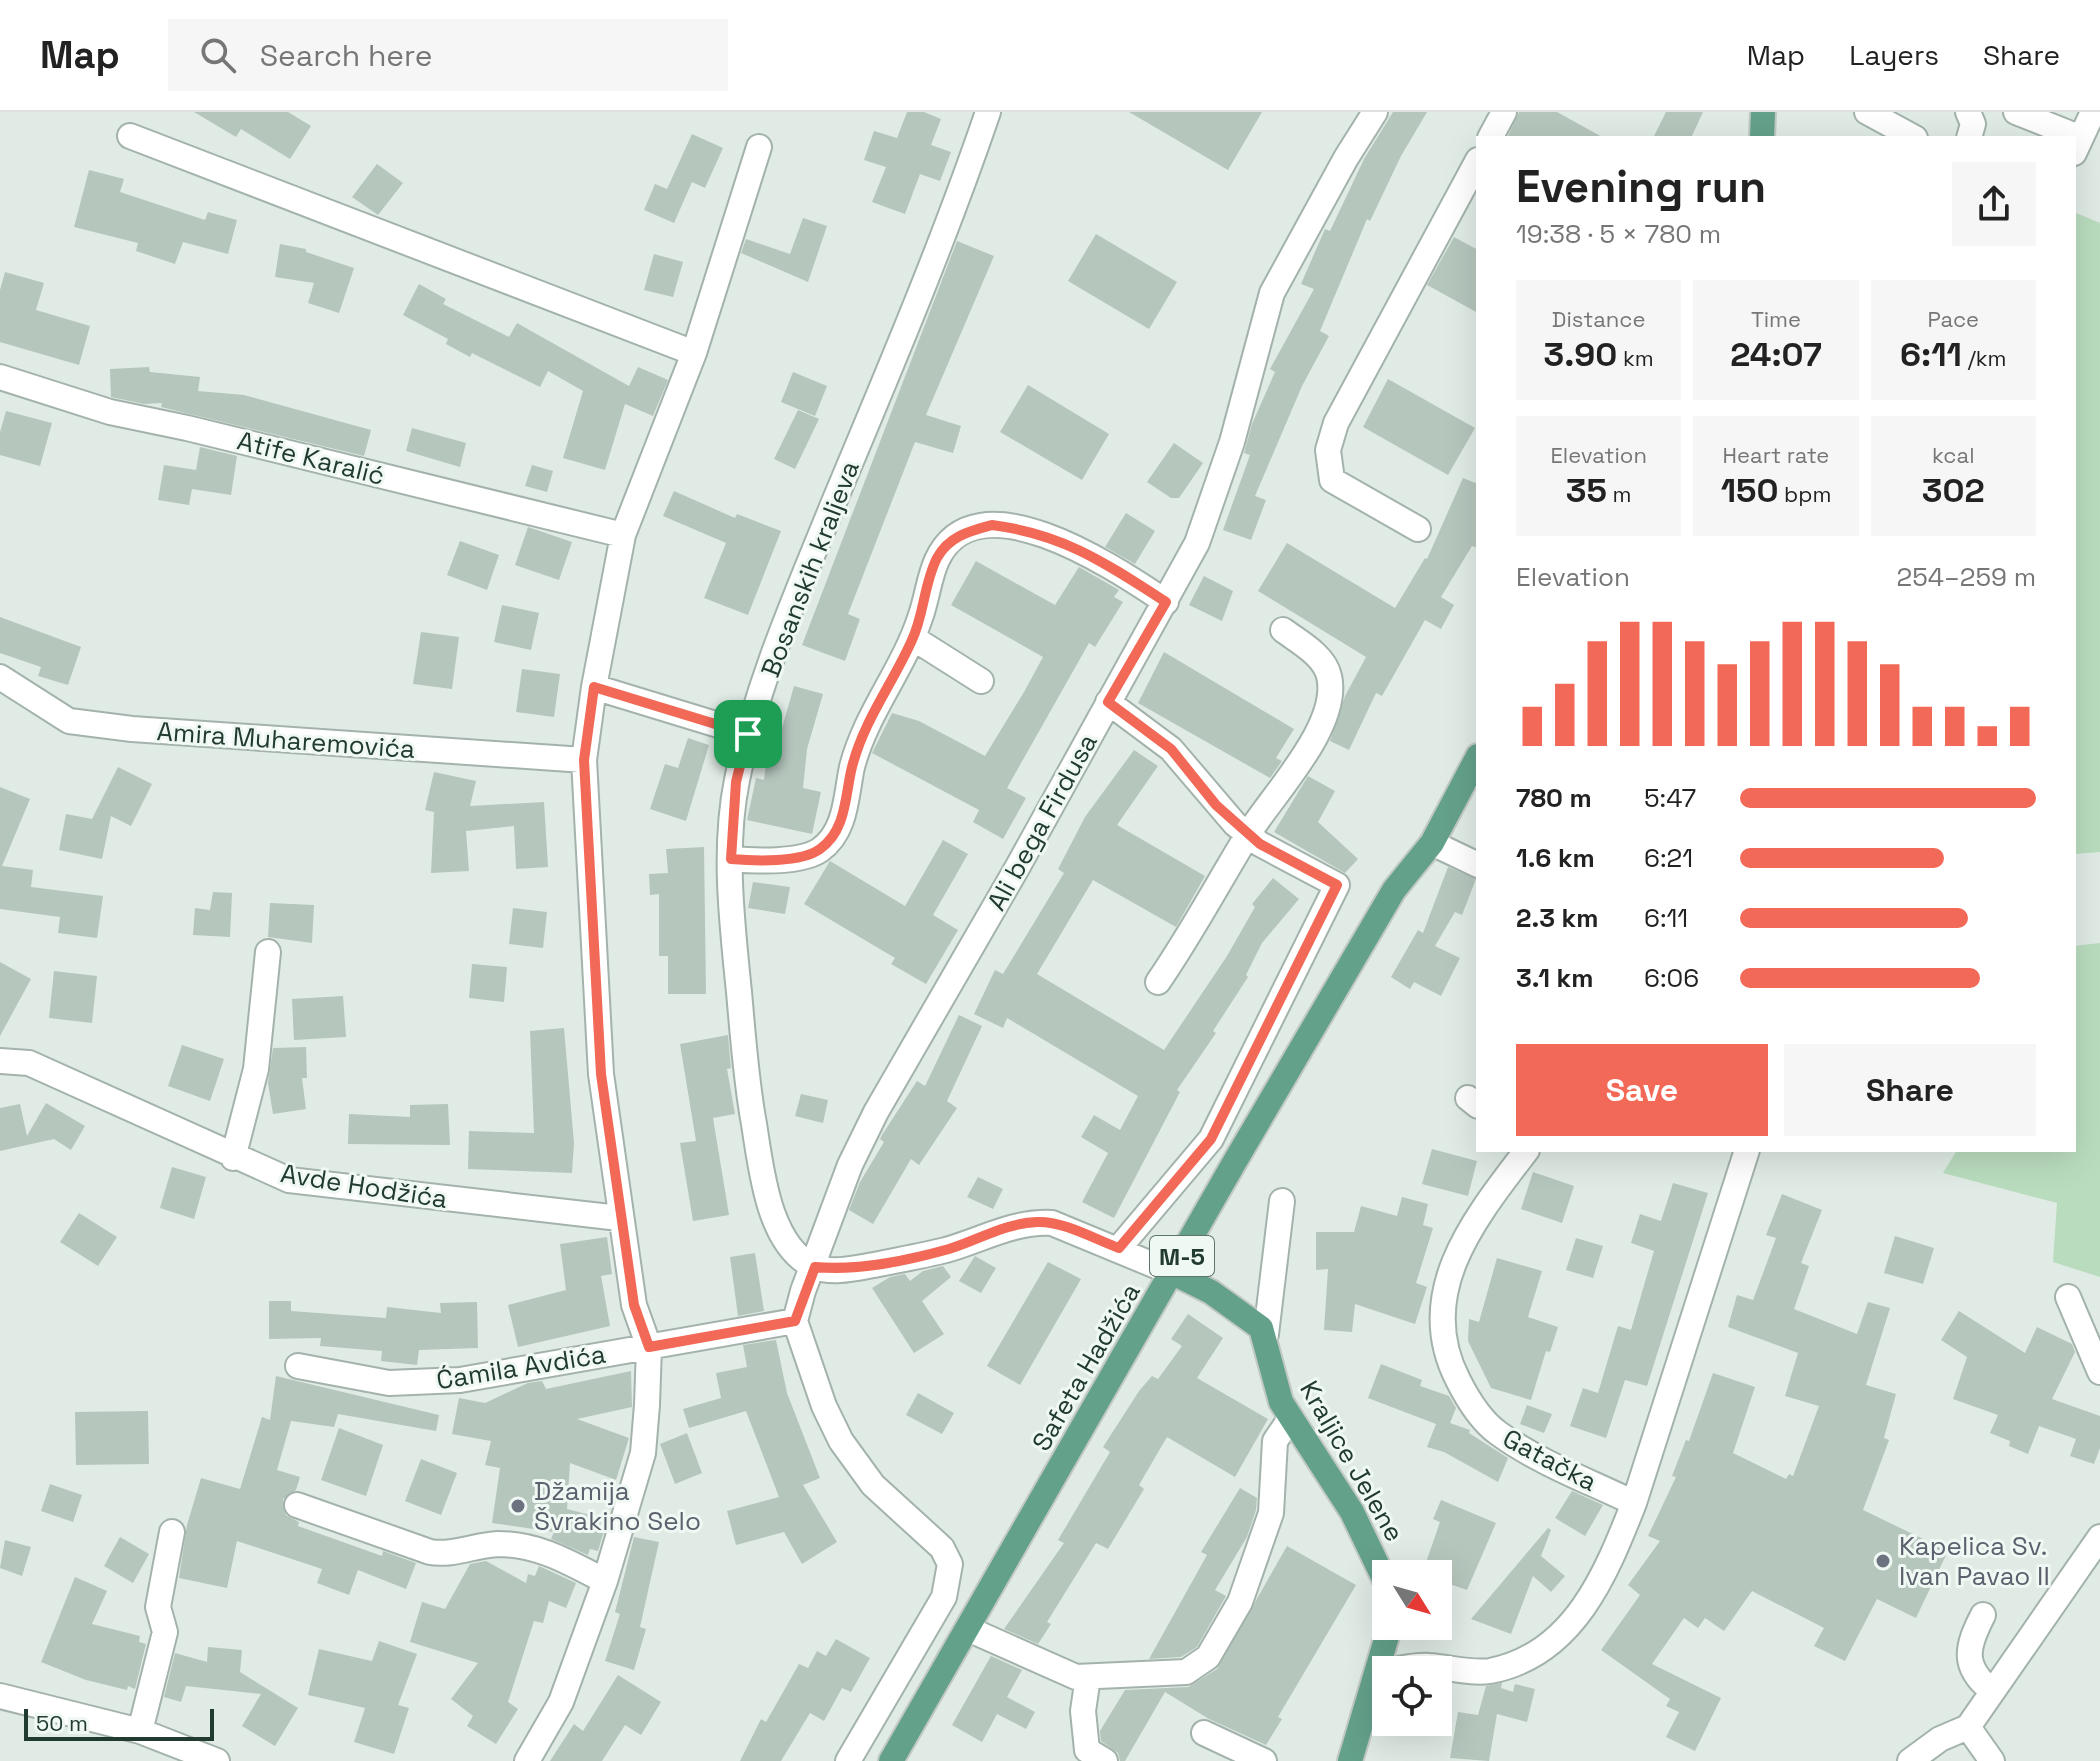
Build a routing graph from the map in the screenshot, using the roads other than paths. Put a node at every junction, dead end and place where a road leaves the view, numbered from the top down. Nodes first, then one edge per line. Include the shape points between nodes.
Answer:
1 (988, 112) edge
2 (1375, 112) edge
3 (1504, 112) edge
4 (1763, 112) edge
5 (1867, 112) edge
6 (1968, 112) edge
7 (2016, 112) edge
8 (2093, 112) edge
9 (130, 136) dead end
10 (1491, 136) edge
11 (1762, 136) edge
12 (1911, 136) edge
13 (1970, 136) edge
14 (2059, 136) edge
15 (2077, 146) edge
16 (759, 147) dead end
17 (1476, 164) edge
18 (694, 353) junction
19 (0, 377) edge
20 (1418, 529) dead end
21 (623, 535) junction
22 (1166, 602) junction
23 (1283, 630) dead end
24 (913, 638) junction
25 (0, 677) edge
26 (981, 681) dead end
27 (594, 687) junction
28 (1108, 702) junction
29 (748, 734) junction
30 (584, 760) junction
31 (1476, 760) edge
32 (1248, 834) junction
33 (1432, 843) junction
34 (731, 859) junction
35 (1476, 864) edge
36 (268, 952) dead end
37 (1158, 982) dead end
38 (0, 1061) edge
39 (1526, 1152) edge
40 (1746, 1152) edge
41 (233, 1158) junction
42 (1282, 1201) dead end
43 (619, 1218) junction
44 (1119, 1248) junction
45 (815, 1267) junction
46 (1173, 1273) junction
47 (2068, 1297) dead end
48 (795, 1321) junction
49 (1266, 1334) junction
50 (649, 1347) junction
51 (298, 1366) dead end
52 (2100, 1372) edge
53 (1290, 1419) junction
54 (1634, 1503) junction
55 (297, 1505) dead end
56 (172, 1532) dead end
57 (2100, 1537) edge
58 (1375, 1560) edge
59 (605, 1581) junction
60 (1983, 1615) dead end
61 (968, 1629) junction
62 (1452, 1668) edge
63 (1088, 1677) junction
64 (1991, 1690) junction
65 (0, 1696) edge
66 (1372, 1703) edge
67 (1968, 1727) junction
68 (140, 1731) junction
69 (1204, 1733) dead end
70 (217, 1761) edge
71 (527, 1761) edge
72 (848, 1761) edge
73 (891, 1761) edge
74 (1105, 1761) edge
75 (1264, 1761) edge
76 (1350, 1761) edge
77 (1910, 1761) edge
78 (1992, 1761) edge

1 - 29 street, Bosanskih kraljeva via 953,211 808,565
2 - 22 street, Ali bega Firdusa via 1272,293 1232,442 1197,543
3 - 10 street
4 - 11 main road
5 - 12 street
6 - 13 street via 1973,124
7 - 14 street
8 - 15 street
9 - 18 street
16 - 18 street
17 - 20 street via 1336,423 1328,450 1332,480
18 - 21 street
19 - 21 street, Atife Karalić via 110,412
21 - 27 street
22 - 24 street via 1086,551 1025,529 992,525 959,534 937,558
22 - 28 street, Ali bega Firdusa
23 - 32 street via 1320,658 1330,677 1326,714
24 - 26 street
24 - 34 street via 877,700 852,768 849,801 829,841 802,856 763,862
25 - 30 street, Amira Muharemovića via 69,721
27 - 29 street
27 - 30 street
28 - 32 street via 1171,749 1216,805
28 - 45 street, Ali bega Firdusa via 876,1112 850,1165
29 - 34 street, Bosanskih kraljeva via 736,782
30 - 43 street via 601,1074
31 - 33 main road, Safeta Hadžića / M-5
32 - 37 street via 1199,923
32 - 44 street via 1337,885 1211,1139
33 - 35 street
33 - 46 main road, Safeta Hadžića / M-5 via 1394,890
34 - 45 street, Bosanskih kraljeva via 748,1094 766,1196 786,1241
36 - 41 street via 256,1069
38 - 41 street, Avde Hodžića via 29,1063
39 - 54 street, Gatačka via 1460,1245 1444,1287 1440,1325 1452,1367 1471,1406 1496,1432
40 - 54 street
41 - 43 street, Avde Hodžića via 289,1180
42 - 49 street
43 - 50 street via 634,1305
44 - 45 street via 1052,1223 1035,1222 875,1265 846,1270
44 - 46 street
45 - 48 street, Ali bega Firdusa
46 - 49 main road via 1245,1315
46 - 61 main road, Safeta Hadžića / M-5
47 - 52 street
48 - 50 street
48 - 72 street via 841,1441 873,1485 942,1548 950,1564 944,1597
49 - 53 main road, Kraljice Jelene via 1281,1402
50 - 51 street, Ćamila Avdića via 460,1380 389,1383
50 - 59 street via 643,1453
53 - 58 main road, Kraljice Jelene via 1352,1512
53 - 63 street via 1275,1441 1271,1513 1245,1587 1208,1657 1186,1672
54 - 62 street via 1595,1590 1557,1639 1526,1659 1488,1671
55 - 59 street via 430,1552 497,1544 539,1548
56 - 68 street via 158,1607 165,1632
57 - 64 street
59 - 71 street via 561,1702
60 - 64 street via 1972,1636 1970,1661 1974,1676
61 - 63 street via 1054,1670
61 - 73 main road, Safeta Hadžića / M-5
63 - 74 street via 1083,1711 1087,1750
64 - 67 street
65 - 68 street
66 - 76 main road
67 - 77 street
67 - 78 street
68 - 70 street
69 - 75 street

